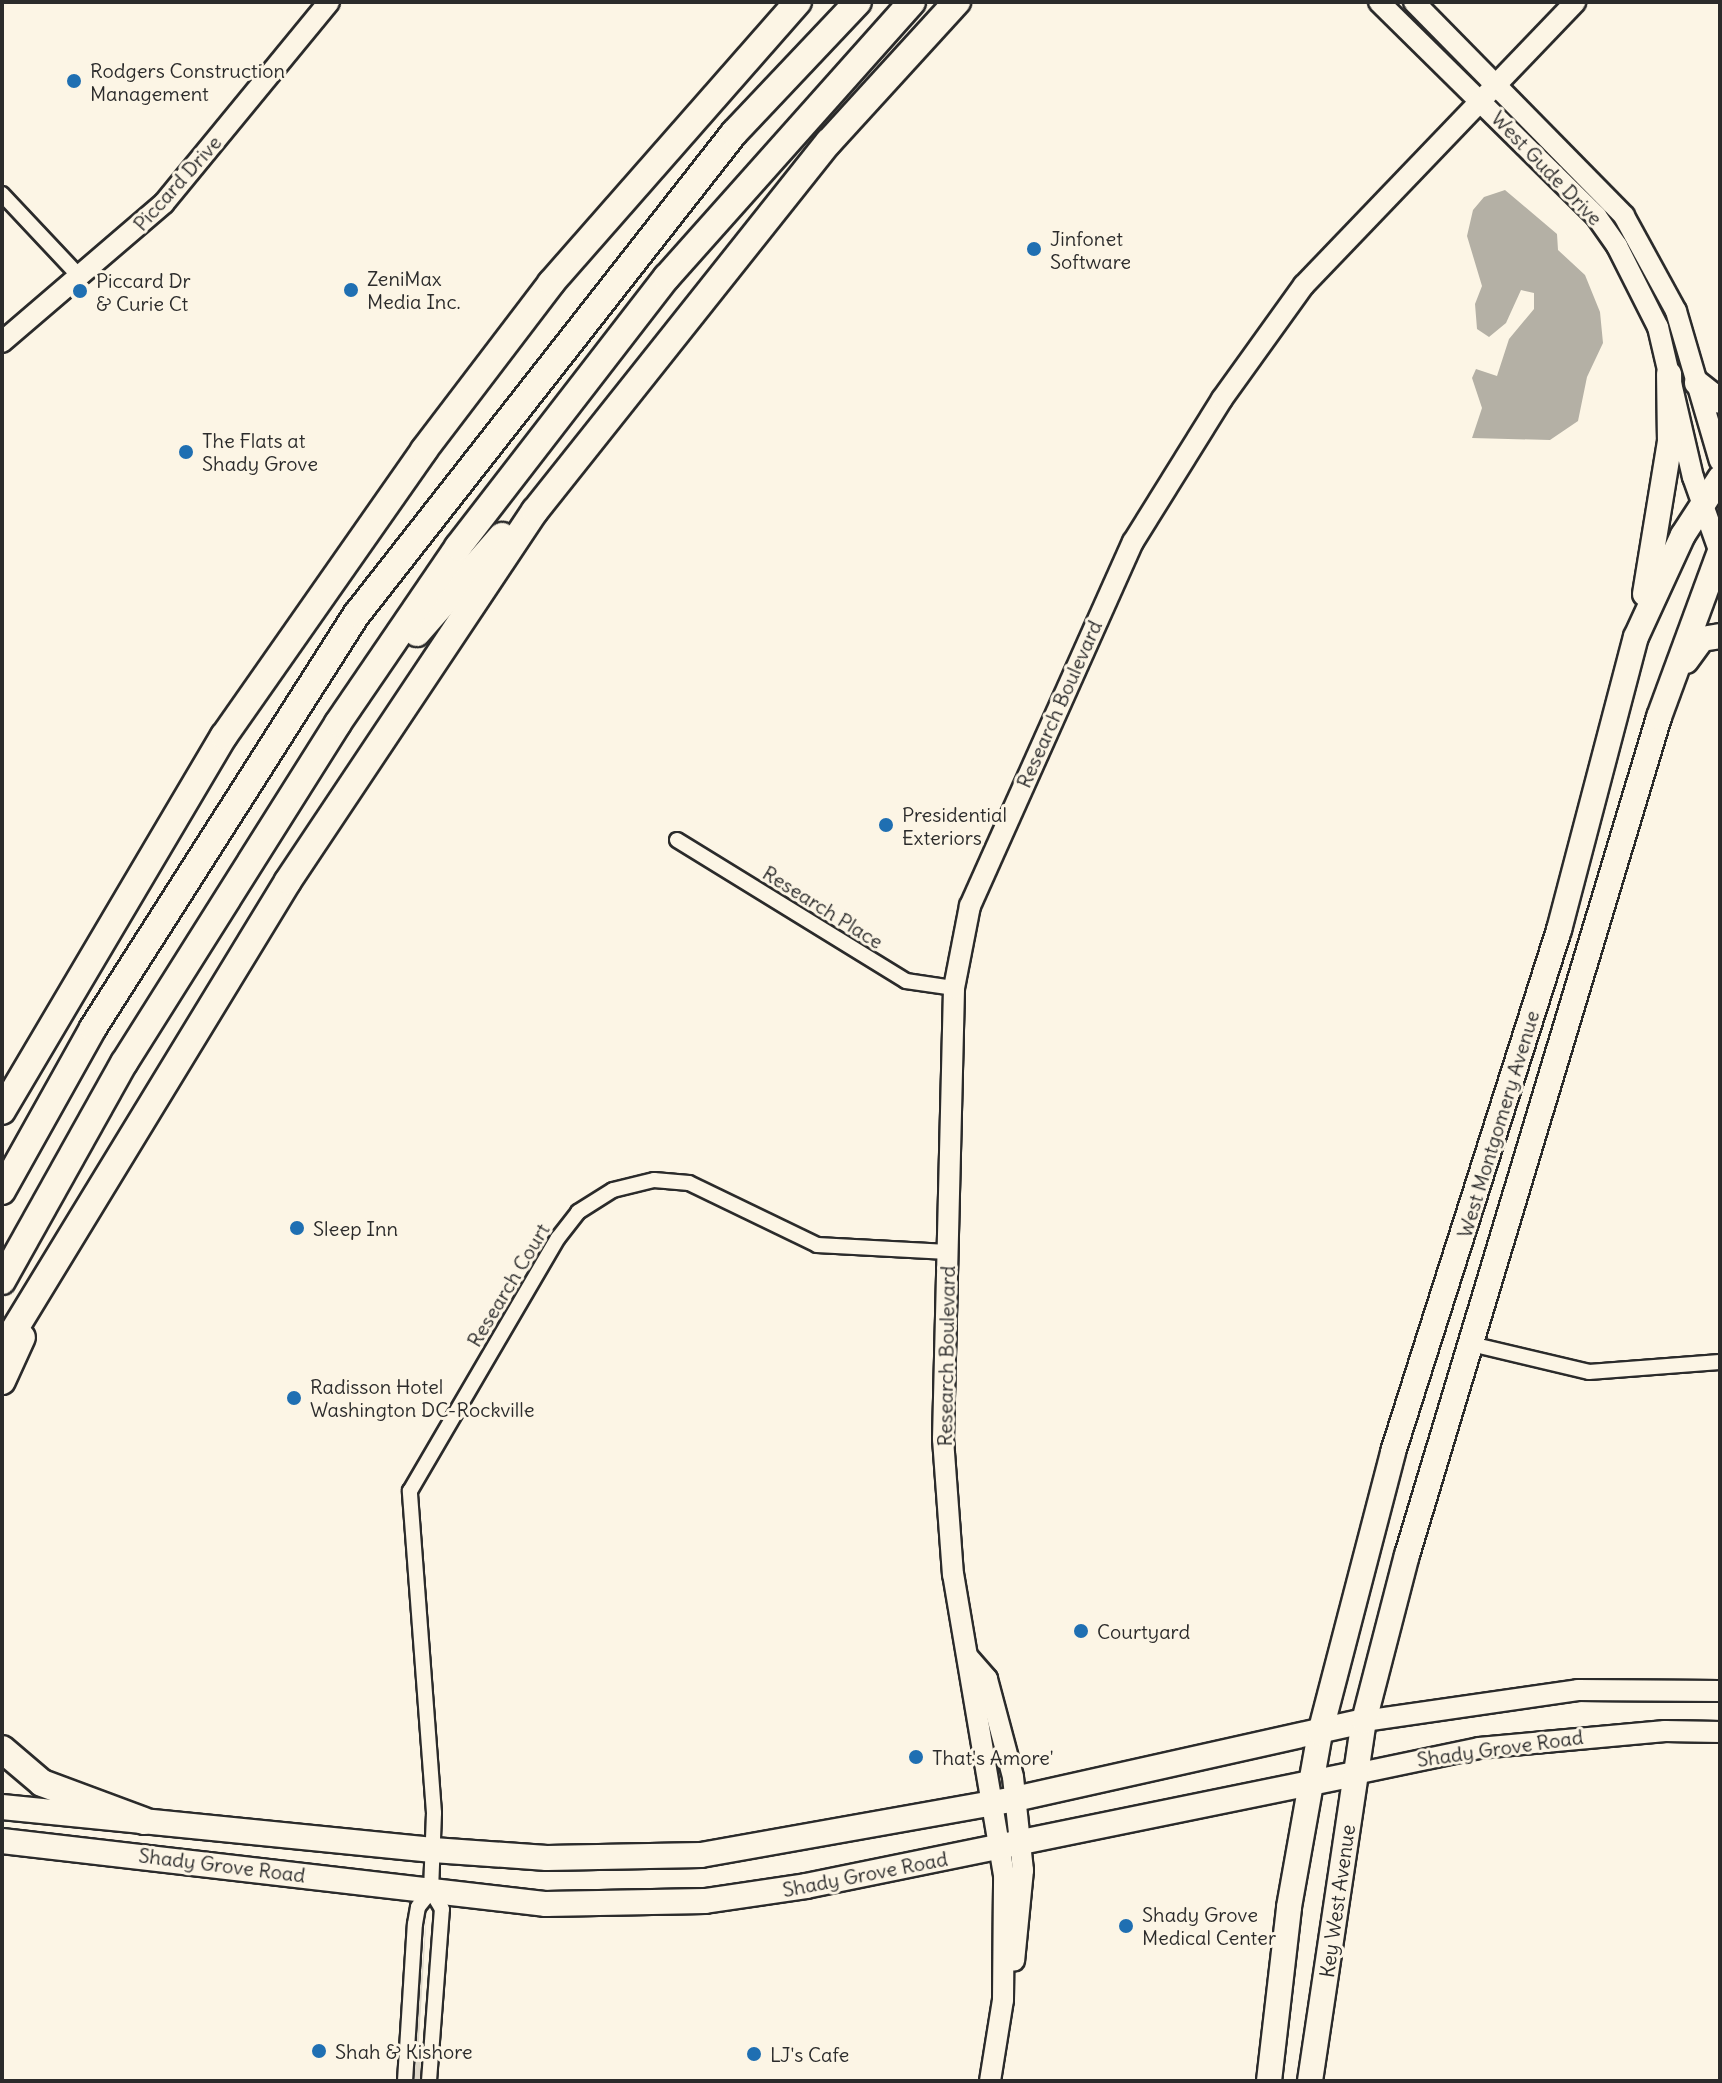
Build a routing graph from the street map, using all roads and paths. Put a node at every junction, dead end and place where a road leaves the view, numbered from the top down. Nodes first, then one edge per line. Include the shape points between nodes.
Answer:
1 (329, 2) edge
2 (798, 2) edge
3 (858, 2) edge
4 (912, 2) edge
5 (957, 2) edge
6 (1379, 2) edge
7 (1414, 2) edge
8 (1575, 2) edge
9 (1498, 82) junction
10 (1482, 100) junction
11 (2, 194) edge
12 (78, 275) junction
13 (2, 342) edge
14 (1669, 374) junction
15 (1697, 383) junction
16 (623, 397) junction
17 (1720, 401) edge
18 (1720, 461) edge
19 (1720, 478) edge
20 (1702, 502) junction
21 (1720, 552) edge
22 (1720, 636) edge
23 (1636, 637) junction
24 (1672, 679) junction
25 (338, 723) junction
26 (677, 840) dead end
27 (954, 988) junction
28 (53, 1022) junction
29 (2, 1090) edge
30 (2, 1111) edge
31 (2, 1191) edge
32 (948, 1252) junction
33 (58, 1257) junction
34 (2, 1281) edge
35 (1471, 1344) junction
36 (2, 1350) edge
37 (1720, 1362) edge
38 (2, 1381) edge
39 (1720, 1691) edge
40 (1364, 1721) junction
41 (1720, 1732) edge
42 (1320, 1733) junction
43 (2, 1749) edge
44 (1355, 1774) junction
45 (1311, 1784) junction
46 (1259, 1795) junction
47 (1005, 1800) junction
48 (2, 1807) edge
49 (144, 1821) junction
50 (1303, 1831) junction
51 (2, 1841) edge
52 (1012, 1846) junction
53 (433, 1850) junction
54 (431, 1891) junction
55 (405, 2081) edge
56 (429, 2081) edge
57 (990, 2081) edge
58 (1269, 2081) edge
59 (1310, 2081) edge

1 - 12 street, Piccard Drive via 164,203
2 - 28 highway via 551,283 424,450 224,736
3 - 31 highway via 734,133 357,614 93,1028
4 - 25 highway via 667,277 458,547
5 - 16 highway via 829,142
6 - 10 street, West Gude Drive
7 - 9 street, West Gude Drive
8 - 9 street, Research Boulevard
9 - 10 street, Research Boulevard
9 - 15 street, West Gude Drive via 1624,216 1676,311
10 - 14 street, West Gude Drive via 1596,216 1617,246 1658,327
10 - 27 street, Research Boulevard via 1304,285 1164,490 1071,674 970,906
11 - 12 street
12 - 13 street, Piccard Drive
14 - 20 street, West Gude Drive
14 - 23 main road via 1664,494
15 - 17 main road
15 - 18 street, West Gude Drive
16 - 25 highway
16 - 33 highway via 396,714
19 - 20 main road, West Montgomery Avenue
20 - 21 street, West Gude Drive
20 - 23 main road, West Montgomery Avenue
21 - 24 main road, West Montgomery Avenue
22 - 24 main road via 1702,639
23 - 42 main road, West Montgomery Avenue via 1559,930 1393,1452
24 - 35 main road, West Montgomery Avenue
25 - 34 highway via 124,1063
26 - 27 street, Research Place via 906,981
27 - 32 street, Research Boulevard
28 - 29 highway
28 - 30 highway
32 - 47 street, Research Boulevard via 943,1439 953,1575 968,1657 987,1679
32 - 53 street, Research Court via 817,1245 689,1183 639,1181 578,1212 410,1491
33 - 36 highway
33 - 38 highway
35 - 37 street via 1589,1372
35 - 40 main road, West Montgomery Avenue
39 - 40 street, Shady Grove Road via 1578,1690
40 - 42 main road, Shady Grove Road
40 - 44 main road, Key West Avenue
41 - 44 street, Shady Grove Road via 1665,1731 1479,1748
42 - 45 main road, West Montgomery Avenue
42 - 47 main road, Shady Grove Road
43 - 49 highway via 42,1783
44 - 45 main road, Shady Grove Road
44 - 59 main road, Key West Avenue
45 - 46 main road, Shady Grove Road
45 - 50 main road
46 - 50 main road via 1281,1801
46 - 52 main road, Shady Grove Road
47 - 52 street, Research Boulevard
47 - 53 main road, Shady Grove Road via 701,1855 547,1858
48 - 49 main road, Shady Grove Road
49 - 53 main road, Shady Grove Road
50 - 58 main road
51 - 54 main road, Shady Grove Road
52 - 54 main road, Shady Grove Road via 705,1901 546,1904
52 - 57 street, Research Boulevard via 1003,2000
53 - 54 street, Research Court
54 - 55 street via 418,1907 415,1924
54 - 56 street via 442,1909

